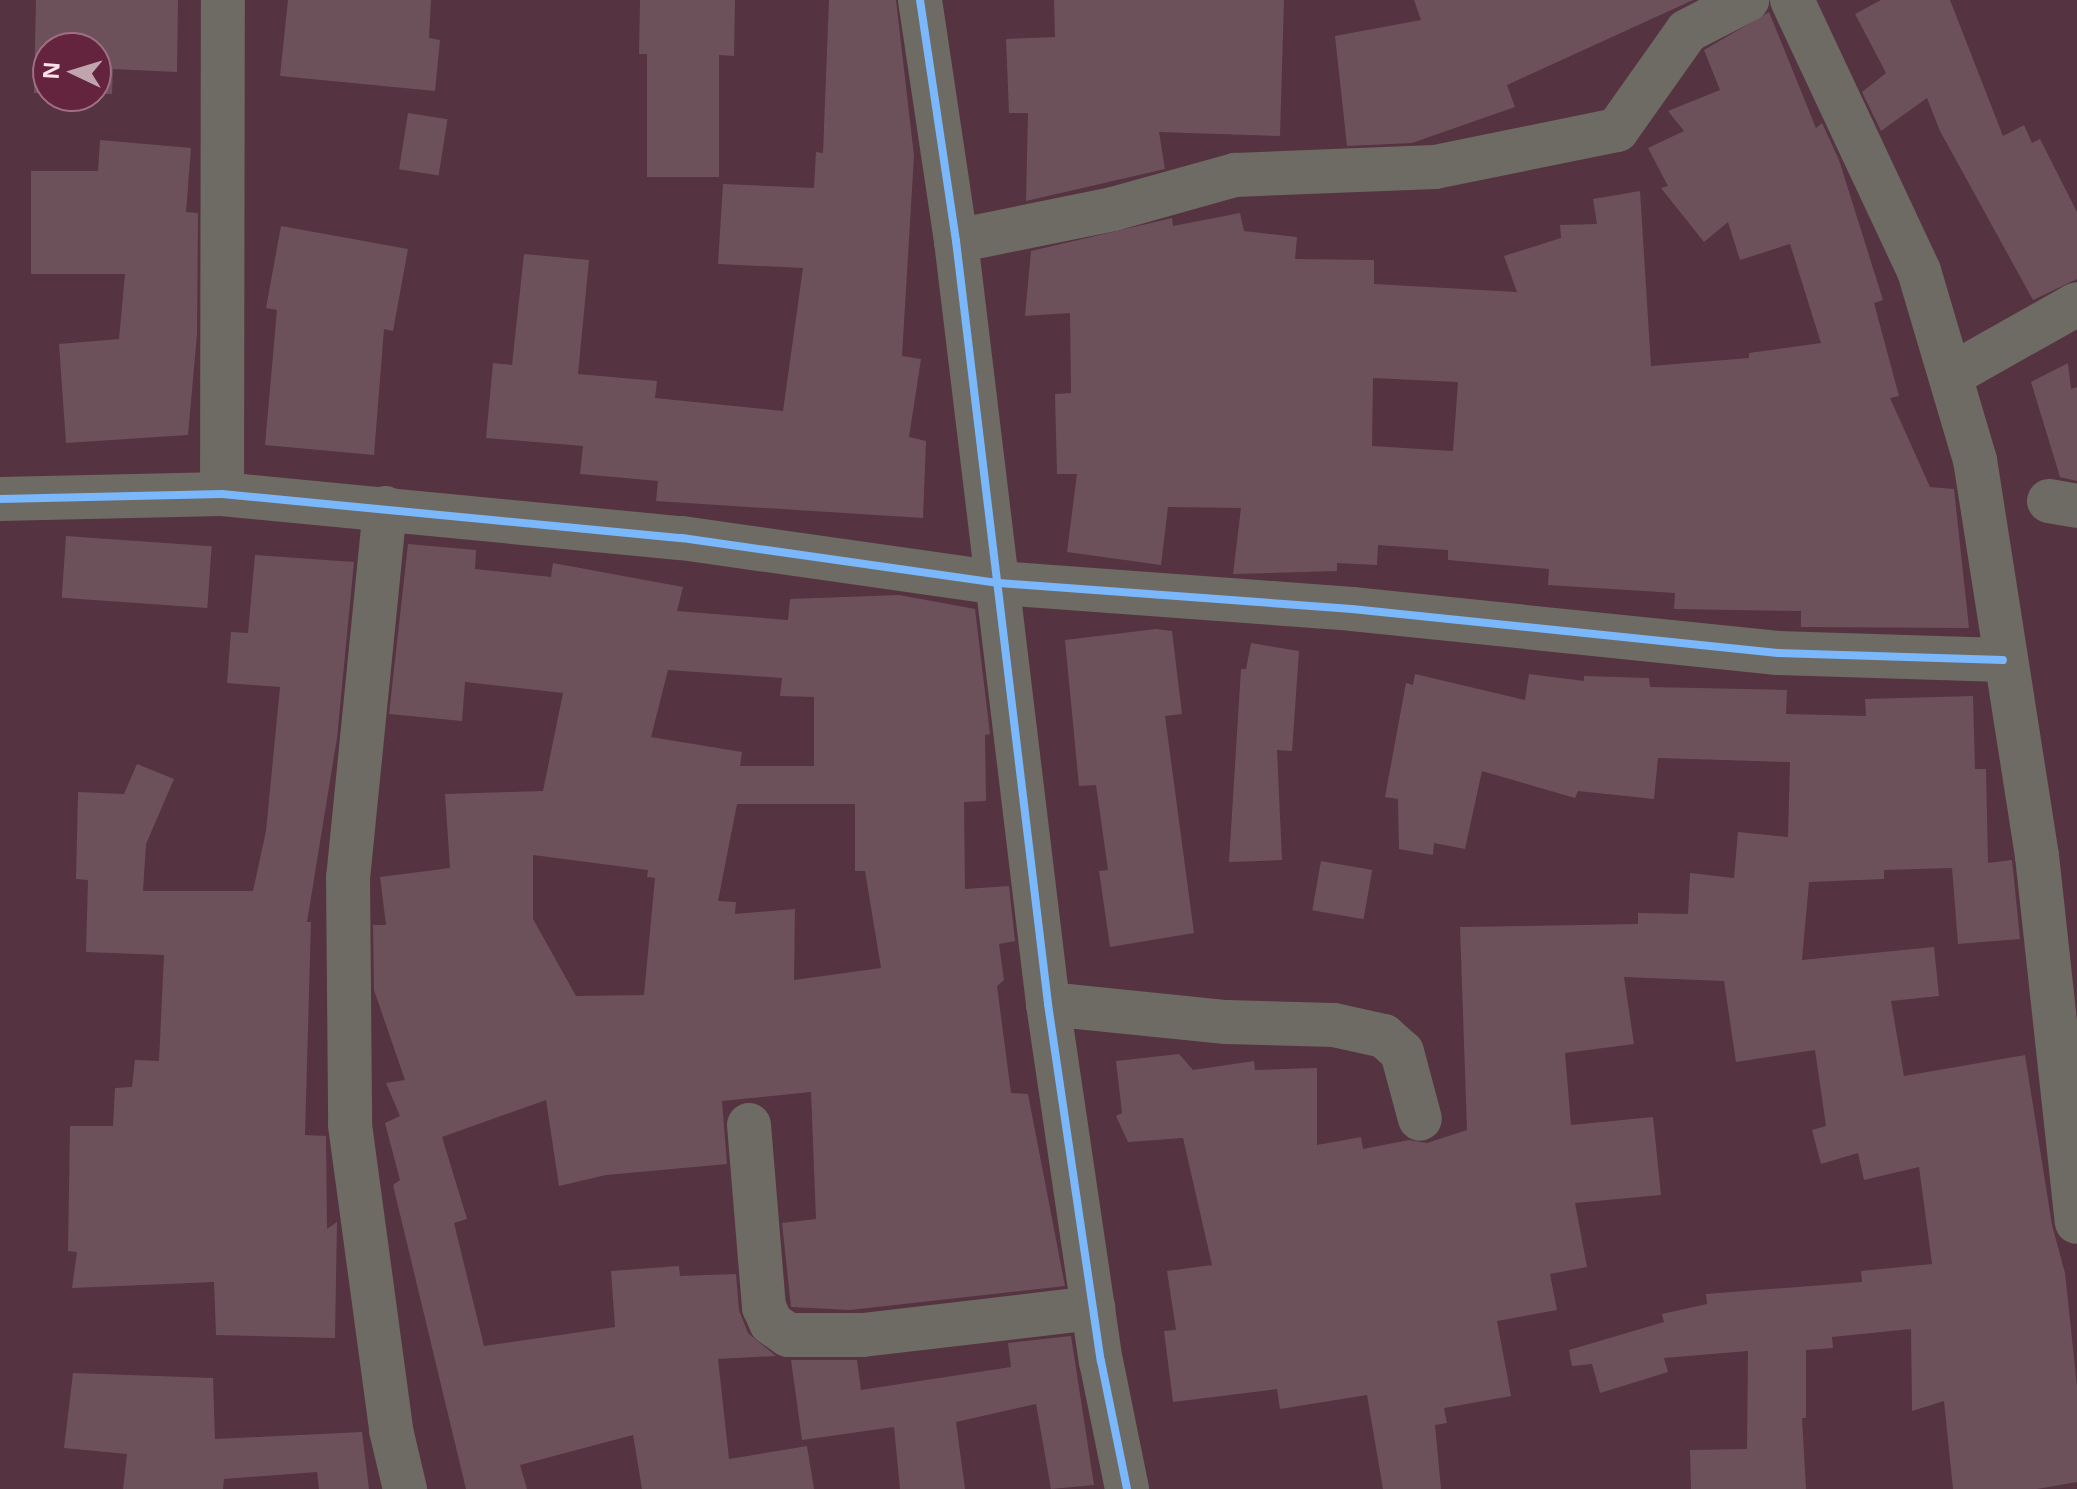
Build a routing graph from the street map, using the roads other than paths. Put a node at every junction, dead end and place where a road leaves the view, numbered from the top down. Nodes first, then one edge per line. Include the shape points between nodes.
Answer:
1 (223, 0) edge
2 (920, 0) edge
3 (1747, 0) edge
4 (1792, 0) edge
5 (956, 241) junction
6 (2077, 304) edge
7 (1953, 374) junction
8 (222, 494) junction
9 (0, 499) edge
10 (385, 508) junction
11 (999, 583) junction
12 (2003, 660) junction
13 (1048, 1004) junction
14 (1420, 1119) dead end
15 (749, 1125) dead end
16 (2077, 1222) edge
17 (1093, 1308) junction
18 (405, 1489) edge
19 (1127, 1489) edge

1 - 8 street
2 - 5 street
3 - 5 street via 1687,31 1617,130 1435,167 1235,175 1113,209
4 - 7 street via 1919,271
5 - 11 street
6 - 7 street
7 - 12 street via 1995,572
8 - 9 street
8 - 10 street
10 - 11 street via 682,538
10 - 18 street via 348,877 350,1125 391,1430
11 - 12 street via 1352,609 1778,653
11 - 13 street
12 - 16 street via 2037,856
13 - 14 street via 1226,1022 1334,1025 1384,1036 1402,1052
13 - 17 street
15 - 17 street via 764,1307 771,1323 788,1335 863,1335
17 - 19 street

